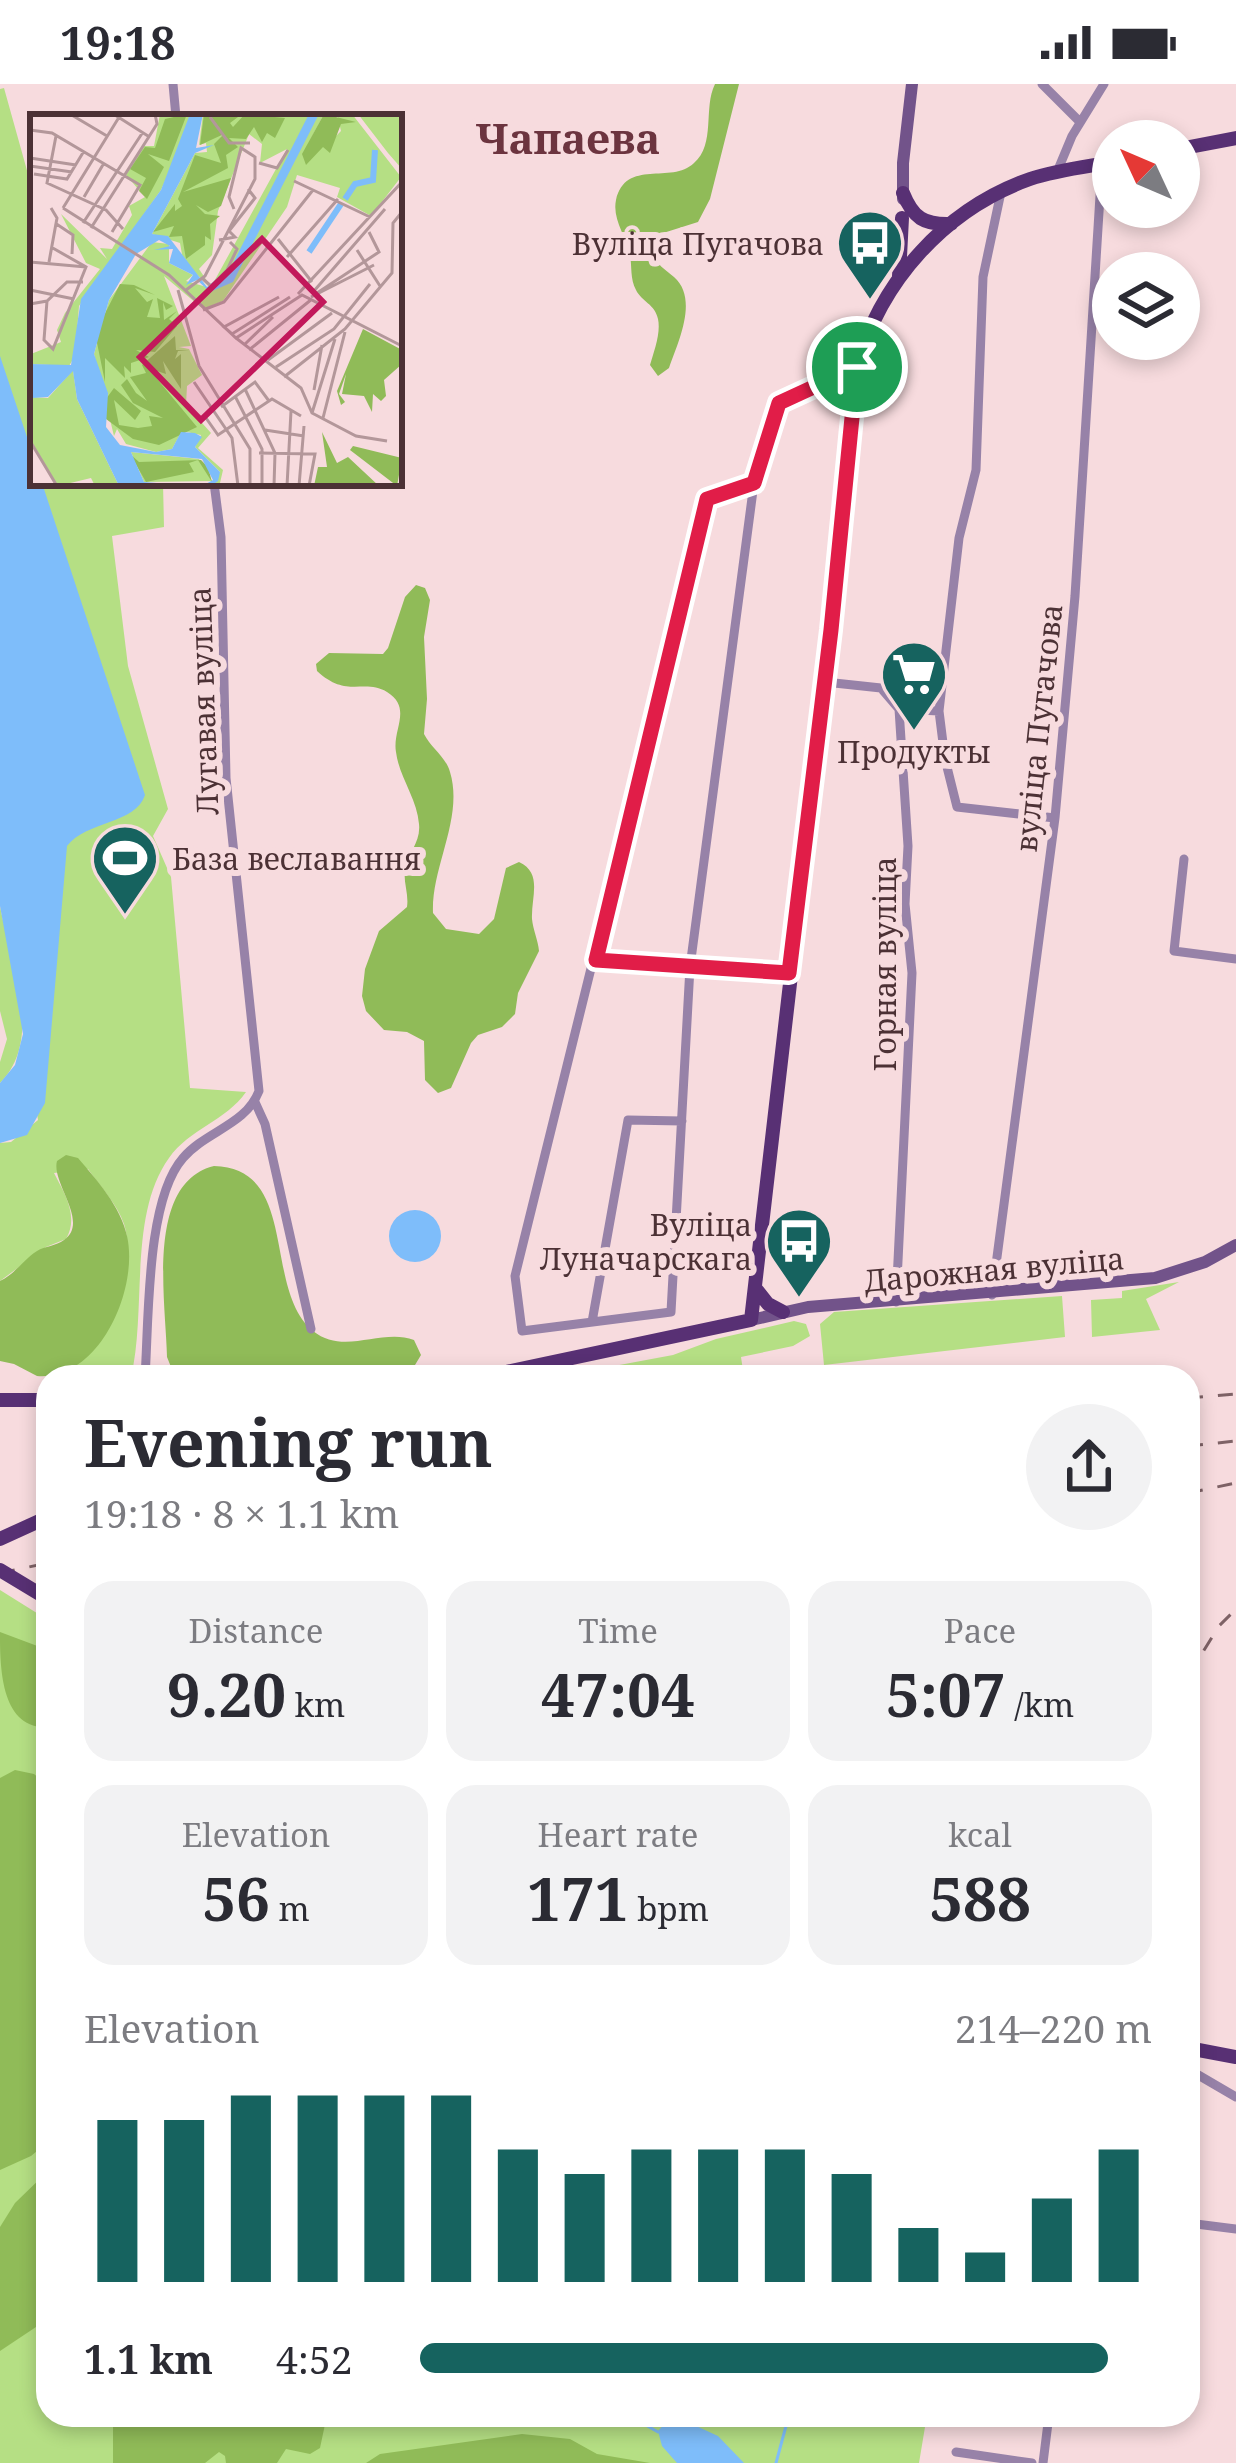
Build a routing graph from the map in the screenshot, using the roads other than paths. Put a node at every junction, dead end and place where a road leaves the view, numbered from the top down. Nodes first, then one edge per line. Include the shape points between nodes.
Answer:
1 (173, 84) edge
2 (912, 84) edge
3 (1042, 84) edge
4 (1104, 84) edge
5 (176, 114) edge
6 (1080, 122) junction
7 (1236, 138) edge
8 (1200, 145) edge
9 (1092, 166) edge
10 (1057, 172) junction
11 (1001, 192) junction
12 (903, 193) junction
13 (902, 218) junction
14 (951, 224) junction
15 (1102, 228) edge
16 (916, 258) junction
17 (899, 275) junction
18 (857, 367) junction
19 (754, 483) junction
20 (214, 486) edge
21 (825, 682) junction
22 (899, 709) junction
23 (939, 711) junction
24 (1054, 818) junction
25 (1184, 860) dead end
26 (1236, 959) edge
27 (596, 960) junction
28 (690, 967) junction
29 (789, 973) junction
30 (255, 1102) junction
31 (682, 1121) junction
32 (1236, 1245) edge
33 (756, 1289) junction
34 (992, 1295) junction
35 (896, 1302) junction
36 (782, 1312) junction
37 (751, 1320) junction
38 (592, 1322) junction
39 (311, 1329) dead end
40 (146, 1365) edge
41 (539, 1365) edge
42 (0, 1400) edge
43 (36, 1400) edge
44 (36, 1522) edge
45 (0, 1538) edge
46 (0, 1570) edge
47 (36, 1592) edge
48 (1200, 2050) edge
49 (1236, 2056) edge
50 (1200, 2076) edge
51 (1236, 2097) edge
52 (1200, 2224) edge
53 (1236, 2229) edge
54 (1048, 2427) edge
55 (956, 2452) dead end
56 (1032, 2463) edge
57 (1043, 2463) edge

1 - 5 street
2 - 12 street
3 - 6 street
4 - 6 street
6 - 10 street
7 - 8 main road
9 - 10 main road
10 - 11 main road
11 - 14 main road
11 - 23 street via 983,278 976,470 959,538
12 - 13 street
12 - 14 main road via 919,219
13 - 16 street
13 - 17 main road
14 - 16 main road
15 - 24 street, вуліца Пугачова
16 - 17 main road
17 - 18 main road
18 - 19 street via 779,403
18 - 21 main road
19 - 27 street via 707,499
19 - 28 street
20 - 30 street, Лугавая вуліца via 226,778 255,1028
21 - 22 street via 880,688
21 - 29 main road
22 - 23 street
22 - 35 street, Горная вуліца via 912,973
23 - 24 street via 957,808
24 - 34 street, вуліца Пугачова
25 - 26 street via 1174,951
27 - 28 street
27 - 38 street via 515,1276 522,1331
28 - 29 street
28 - 31 street
29 - 33 main road
30 - 39 street, Лугавая вуліца
30 - 40 street via 191,1150 165,1186
31 - 38 street via 628,1120
31 - 38 street via 671,1312
32 - 34 street, Дарожная вуліца via 1155,1278
33 - 36 main road
33 - 37 main road
34 - 35 street, Дарожная вуліца
35 - 36 street, Дарожная вуліца
36 - 37 street, Дарожная вуліца
37 - 41 main road
42 - 43 main road
44 - 45 main road
46 - 47 main road, bridge
48 - 49 main road
50 - 51 street
52 - 53 street
54 - 57 street
55 - 56 street

